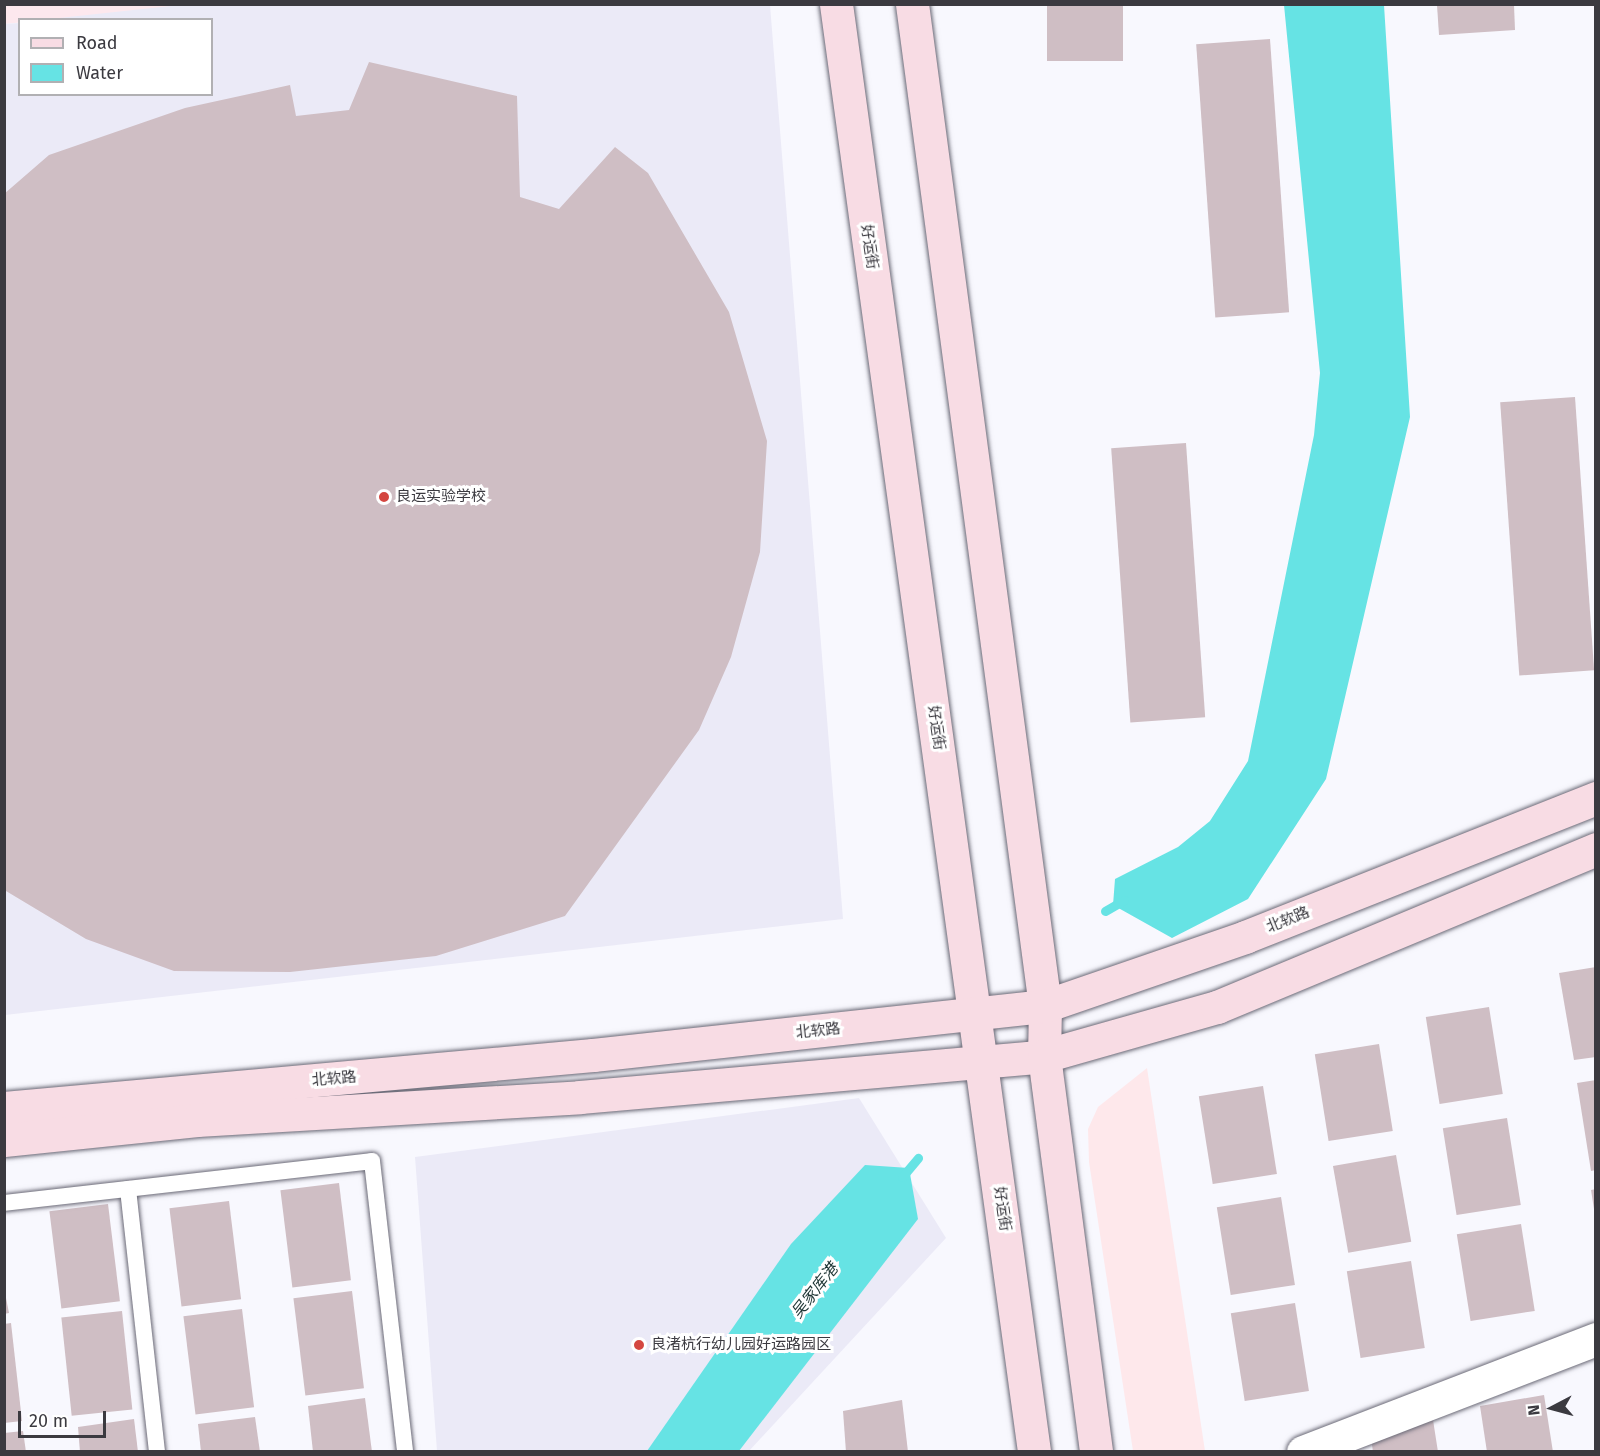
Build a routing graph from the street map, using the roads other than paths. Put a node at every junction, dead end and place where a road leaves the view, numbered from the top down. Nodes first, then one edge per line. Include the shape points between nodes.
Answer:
1 (836, 4) edge
2 (912, 4) edge
3 (1596, 798) edge
4 (1596, 849) edge
5 (1045, 1006) junction
6 (976, 1014) junction
7 (1044, 1056) junction
8 (982, 1061) junction
9 (4, 1108) edge
10 (4, 1140) edge
11 (128, 1189) junction
12 (4, 1203) edge
13 (1596, 1339) edge
14 (158, 1452) edge
15 (405, 1452) edge
16 (1034, 1452) edge
17 (1096, 1452) edge
18 (1303, 1452) edge

1 - 6 street, 好运街
2 - 5 street
3 - 5 street, 北软路 via 1245,937
4 - 7 street via 1218,1007
5 - 6 street, 北软路
5 - 7 street
6 - 8 street, 好运街
6 - 9 street, 北软路 via 593,1055
7 - 8 street
7 - 17 street
8 - 10 street via 580,1097 197,1120
8 - 16 street, 好运街
11 - 12 lane
11 - 14 lane
11 - 15 lane via 372,1161
13 - 18 street

